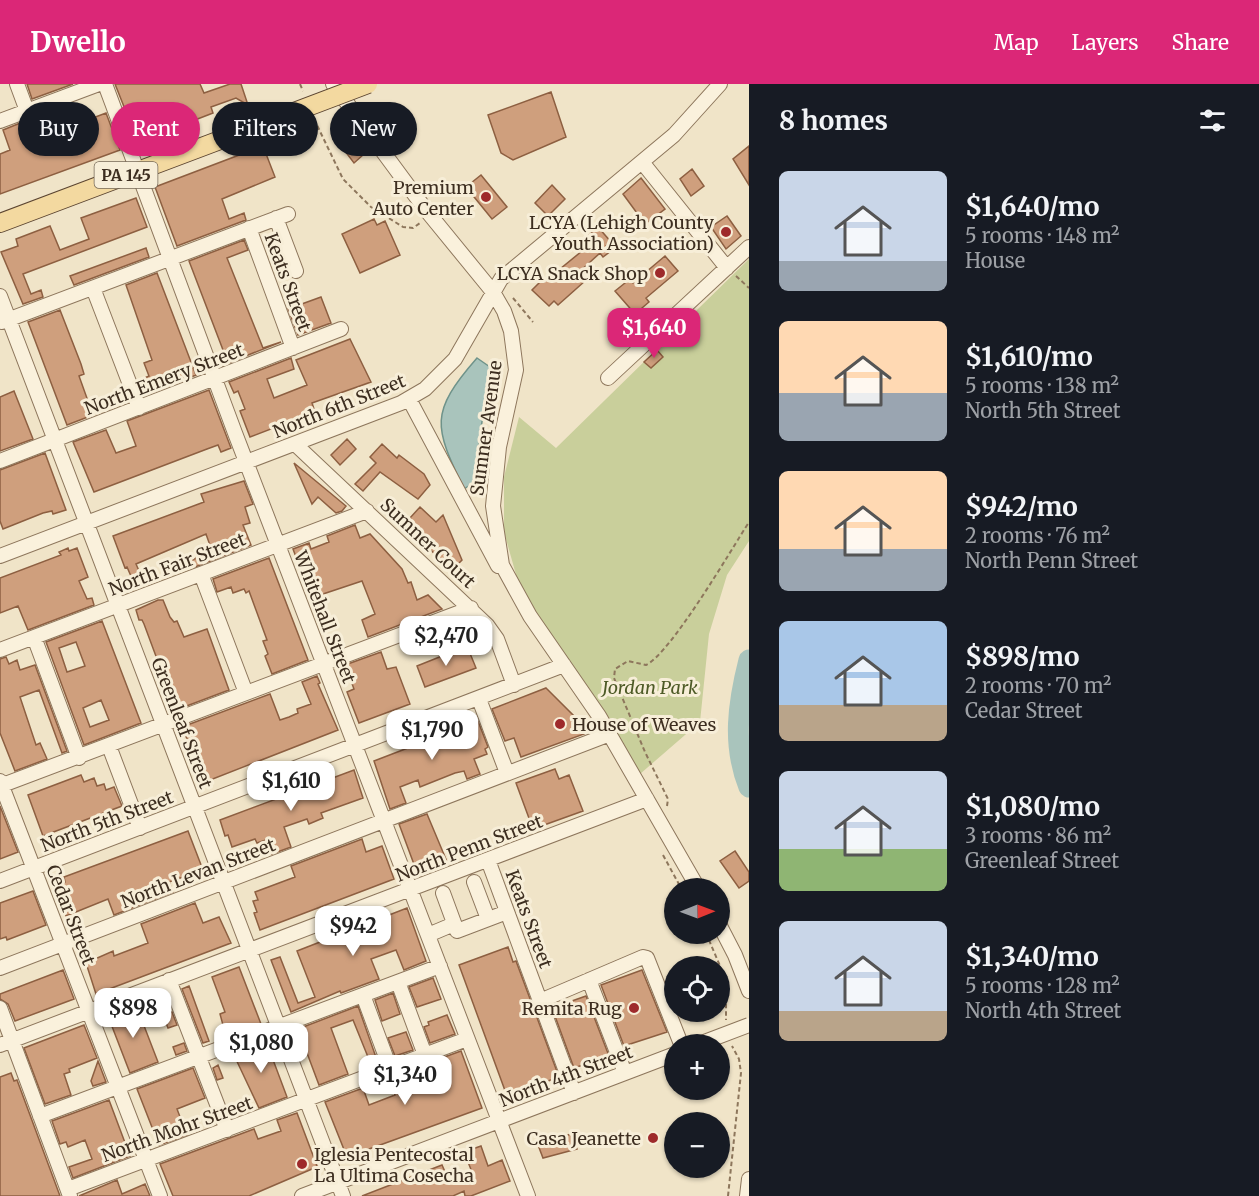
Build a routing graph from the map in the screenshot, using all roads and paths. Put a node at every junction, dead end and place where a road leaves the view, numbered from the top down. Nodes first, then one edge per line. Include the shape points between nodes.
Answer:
1 (17, 84) edge
2 (99, 84) edge
3 (105, 84) edge
4 (300, 84) edge
5 (333, 84) edge
6 (368, 84) edge
7 (720, 84) edge
8 (304, 94) dead end
9 (24, 102) edge
10 (51, 102) edge
11 (18, 115) edge
12 (0, 122) edge
13 (318, 128) edge
14 (642, 162) junction
15 (138, 170) junction
16 (426, 210) junction
17 (0, 223) edge
18 (249, 228) junction
19 (749, 247) edge
20 (171, 258) junction
21 (728, 268) junction
22 (296, 271) dead end
23 (93, 288) junction
24 (749, 288) edge
25 (493, 292) junction
26 (0, 296) edge
27 (511, 296) dead end
28 (4, 321) edge
29 (533, 322) dead end
30 (341, 329) dead end
31 (293, 348) junction
32 (608, 378) dead end
33 (215, 380) junction
34 (409, 399) junction
35 (139, 408) junction
36 (55, 441) junction
37 (295, 444) junction
38 (0, 461) edge
39 (247, 462) junction
40 (367, 511) junction
41 (749, 522) edge
42 (87, 523) junction
43 (278, 544) junction
44 (0, 556) edge
45 (201, 574) junction
46 (510, 583) junction
47 (118, 606) junction
48 (471, 608) junction
49 (34, 637) junction
50 (0, 650) edge
51 (324, 663) junction
52 (564, 665) junction
53 (514, 685) junction
54 (246, 693) junction
55 (479, 699) junction
56 (164, 724) junction
57 (610, 734) junction
58 (109, 746) junction
59 (356, 747) junction
60 (79, 758) junction
61 (507, 773) junction
62 (1, 784) edge
63 (647, 799) junction
64 (195, 807) junction
65 (664, 808) dead end
66 (384, 820) junction
67 (140, 828) junction
68 (488, 860) junction
69 (34, 868) junction
70 (692, 878) edge
71 (0, 881) edge
72 (224, 882) junction
73 (474, 882) dead end
74 (410, 889) junction
75 (443, 893) dead end
76 (507, 912) junction
77 (488, 919) junction
78 (454, 924) junction
79 (428, 935) junction
80 (63, 944) junction
81 (729, 944) edge
82 (250, 950) junction
83 (440, 966) junction
84 (0, 968) edge
85 (170, 980) junction
86 (589, 980) junction
87 (398, 982) junction
88 (749, 991) edge
89 (363, 995) junction
90 (540, 1001) junction
91 (0, 1008) edge
92 (89, 1011) junction
93 (726, 1022) edge
94 (749, 1025) edge
95 (279, 1026) junction
96 (726, 1026) dead end
97 (677, 1034) edge
98 (725, 1034) edge
99 (467, 1039) junction
100 (730, 1042) edge
101 (6, 1043) edge
102 (425, 1055) junction
103 (198, 1057) junction
104 (664, 1058) edge
105 (390, 1068) junction
106 (625, 1073) junction
107 (119, 1087) junction
108 (574, 1093) junction
109 (307, 1099) junction
110 (40, 1116) junction
111 (499, 1122) junction
112 (227, 1130) junction
113 (146, 1159) junction
114 (749, 1179) edge
115 (337, 1182) junction
116 (69, 1192) edge
117 (160, 1196) edge
118 (302, 1196) edge
119 (342, 1196) edge
120 (528, 1196) edge
121 (728, 1196) edge
122 (747, 1196) edge

1 - 9 street
2 - 10 street
3 - 15 street, Whitehall Street
4 - 8 path
5 - 16 street, Sumner Avenue
6 - 15 main road, PA 145, bridge
7 - 14 street, North 6th Street via 674,135
11 - 12 street
13 - 16 path via 342,179 371,207 403,227 413,228
14 - 21 street
14 - 25 street, North 6th Street via 507,273
15 - 17 main road, PA 145
15 - 20 street, Whitehall Street
16 - 25 street, Sumner Avenue
18 - 20 street
18 - 22 street via 282,216
18 - 31 street, Keats Street
19 - 21 street
20 - 23 street
20 - 33 street, Whitehall Street
21 - 24 path
21 - 32 street
23 - 28 street
23 - 35 street
25 - 34 street, North 6th Street via 455,359
25 - 46 street, Sumner Avenue via 504,311 515,348 513,392 499,447 493,506 497,547
26 - 28 street, Greenleaf Street
27 - 29 path
28 - 36 street, Greenleaf Street
30 - 31 street, North Emery Street
31 - 33 street, North Emery Street
33 - 35 street, North Emery Street
33 - 39 street, Whitehall Street
34 - 37 street, North 6th Street
34 - 46 street via 478,534
35 - 36 street, North Emery Street
36 - 38 street, North Emery Street
36 - 42 street, Greenleaf Street
37 - 39 street, North 6th Street
37 - 40 street, Sumner Court
39 - 42 street, North 6th Street
39 - 43 street, Whitehall Street
40 - 43 street, North Fair Street
40 - 48 street, Sumner Court
41 - 65 path via 659,654 646,665 628,661 615,669 614,678 624,706 668,798
42 - 44 street, North 6th Street
42 - 47 street, Greenleaf Street
43 - 45 street, North Fair Street
43 - 51 street, Whitehall Street
45 - 47 street, North Fair Street
45 - 54 street
46 - 52 street, Sumner Avenue
47 - 49 street, North Fair Street
47 - 56 street, Greenleaf Street
48 - 51 street
48 - 53 street, Sumner Court via 497,639
49 - 50 street, North Fair Street
49 - 60 street
51 - 54 street
51 - 59 street, Whitehall Street
52 - 53 street, North 5th Street
52 - 57 street, Sumner Avenue
53 - 55 street, North 5th Street
54 - 56 street
55 - 59 street, North 5th Street
55 - 61 street
56 - 58 street
56 - 64 street, Greenleaf Street
57 - 61 street, North Levan Street
57 - 63 street, Sumner Avenue
58 - 60 street
58 - 67 street
59 - 64 street, North 5th Street
59 - 66 street, Whitehall Street
60 - 62 street
61 - 66 street, North Levan Street
62 - 69 street, Cedar Street
63 - 68 street, North Penn Street
63 - 70 street, Sumner Avenue
64 - 67 street, North 5th Street
64 - 72 street, Greenleaf Street
66 - 72 street, North Levan Street
66 - 74 street, Whitehall Street
67 - 69 street, North 5th Street
68 - 74 street, North Penn Street
68 - 76 street, Keats Street
69 - 71 street, North 5th Street
69 - 80 street, Cedar Street
72 - 80 street, North Levan Street
72 - 82 street, Greenleaf Street
73 - 77 street
74 - 79 street, Whitehall Street
74 - 82 street, North Penn Street
75 - 78 street
76 - 77 street
76 - 90 street, Keats Street
77 - 78 street via 457,931
78 - 79 street
79 - 83 street, Whitehall Street
80 - 84 street, North Levan Street
80 - 92 street, Cedar Street
81 - 88 street
82 - 85 street, North Penn Street
82 - 95 street, Greenleaf Street
83 - 87 street
83 - 99 street, Whitehall Street
85 - 92 street, North Penn Street
85 - 103 street
86 - 90 street
86 - 97 street via 647,958
86 - 106 street
87 - 89 street
87 - 102 street
89 - 95 street
89 - 105 street
90 - 108 street, Keats Street
91 - 101 street
92 - 101 street, North Penn Street
92 - 107 street, Cedar Street
93 - 96 path
94 - 98 street, bridge
95 - 103 street
95 - 109 street, Greenleaf Street
99 - 102 street, North Mohr Street
99 - 111 street, Whitehall Street
100 - 121 path via 740,1059 741,1073
101 - 110 street
102 - 105 street, North Mohr Street
103 - 107 street
103 - 112 street
104 - 106 street, North 4th Street
105 - 109 street, North Mohr Street
106 - 108 street, North 4th Street
107 - 110 street
107 - 113 street, Cedar Street
108 - 111 street, North 4th Street
109 - 112 street, North Mohr Street
109 - 115 street, Greenleaf Street
110 - 116 street
111 - 115 street, North 4th Street
111 - 120 street, Whitehall Street
112 - 113 street, North Mohr Street
113 - 116 street, North Mohr Street
113 - 117 street, Cedar Street
114 - 122 street
115 - 118 street, North 4th Street
115 - 119 street, Greenleaf Street

